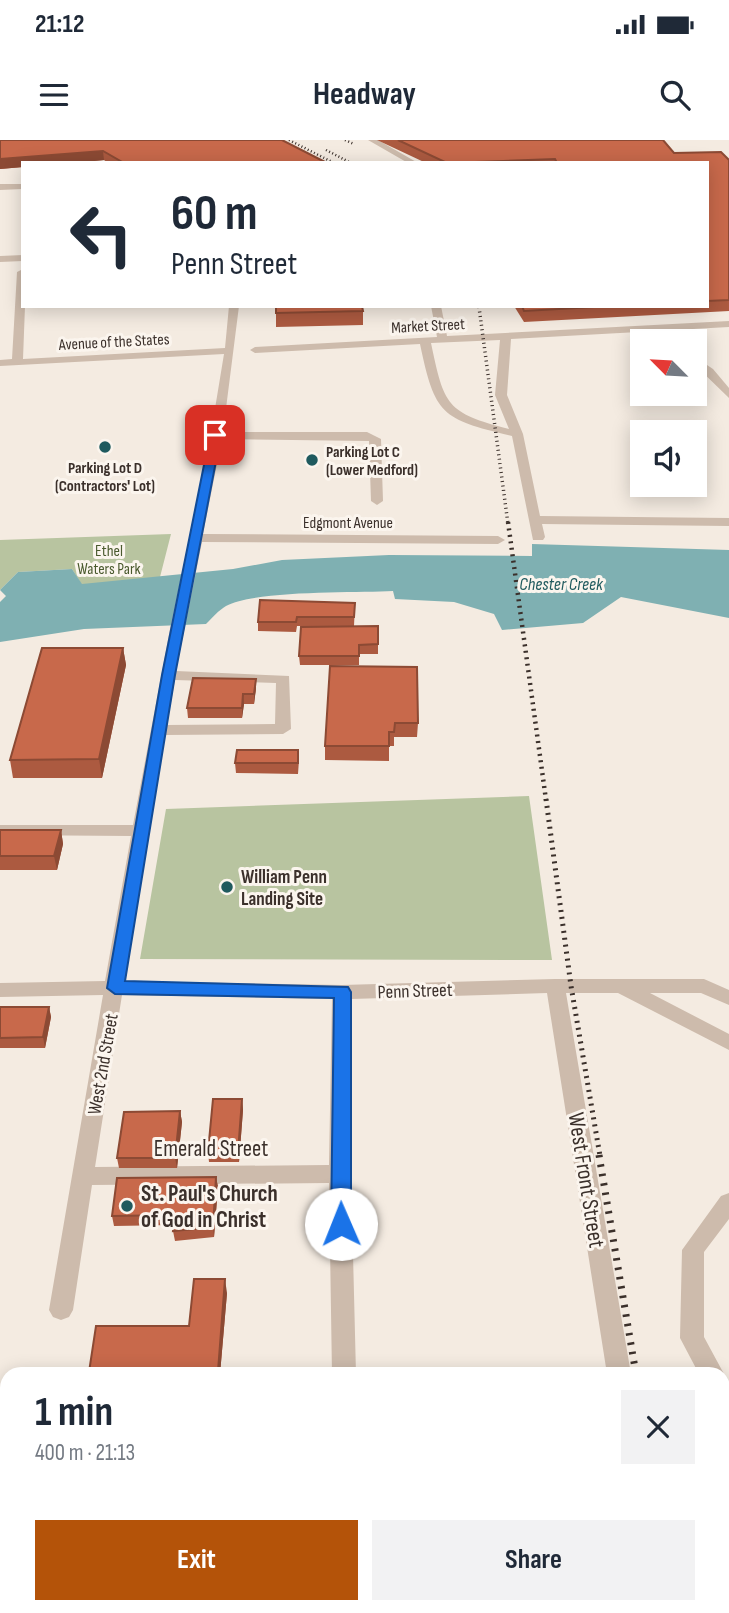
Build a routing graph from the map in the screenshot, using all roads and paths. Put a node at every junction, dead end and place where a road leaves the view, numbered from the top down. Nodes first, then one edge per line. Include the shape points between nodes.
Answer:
1 (372, 140) edge
2 (410, 161) edge
3 (21, 186) edge
4 (0, 187) edge
5 (21, 258) edge
6 (0, 259) edge
7 (21, 290) edge
8 (234, 308) edge
9 (436, 308) edge
10 (729, 324) edge
11 (671, 327) joint
12 (506, 336) junction
13 (443, 340) junction
14 (425, 341) junction
15 (255, 350) dead end
16 (230, 351) junction
17 (17, 362) junction
18 (0, 363) edge
19 (707, 369) edge
20 (729, 395) edge
21 (517, 433) junction
22 (215, 435) junction
23 (377, 501) dead end
24 (535, 520) junction
25 (729, 522) edge
26 (538, 537) dead end
27 (197, 538) junction
28 (498, 540) dead end
29 (169, 675) junction
30 (159, 730) junction
31 (0, 830) edge
32 (142, 831) junction
33 (620, 985) junction
34 (555, 986) junction
35 (115, 988) junction
36 (0, 990) edge
37 (342, 992) junction
38 (729, 998) edge
39 (729, 1043) edge
40 (340, 1174) junction
41 (82, 1176) junction
42 (729, 1202) edge
43 (61, 1310) dead end
44 (344, 1367) edge
45 (618, 1367) edge
46 (708, 1367) edge

1 - 2 street
3 - 4 street
5 - 6 street
7 - 17 street
8 - 16 street, West 2nd Street
9 - 13 street
10 - 11 street, Market Street
11 - 12 street, Market Street
12 - 13 street, Market Street
12 - 21 street via 501,396
13 - 14 street, Market Street
14 - 15 street, Market Street
14 - 21 street via 436,393 446,410 463,421
16 - 17 street, Avenue of the States
16 - 22 street, West 2nd Street
17 - 18 street, Avenue of the States
19 - 20 street
21 - 24 street
22 - 23 street via 375,439
22 - 27 street, West 2nd Street
24 - 25 street
24 - 26 street
27 - 28 street, Edgmont Avenue
27 - 29 street, West 2nd Street
29 - 30 street, West 2nd Street
29 - 30 street via 284,679 283,730
30 - 32 street, West 2nd Street
31 - 32 street
32 - 35 street, West 2nd Street
33 - 34 street, Penn Street
33 - 38 street, Penn Street via 704,986
33 - 39 street
34 - 37 street, Penn Street
34 - 45 street, West Front Street
35 - 36 street, Penn Street
35 - 37 street, Penn Street
35 - 41 street, West 2nd Street
37 - 40 street
40 - 41 street, Emerald Street
40 - 44 street
41 - 43 street, West 2nd Street
42 - 46 street via 693,1250 692,1338

